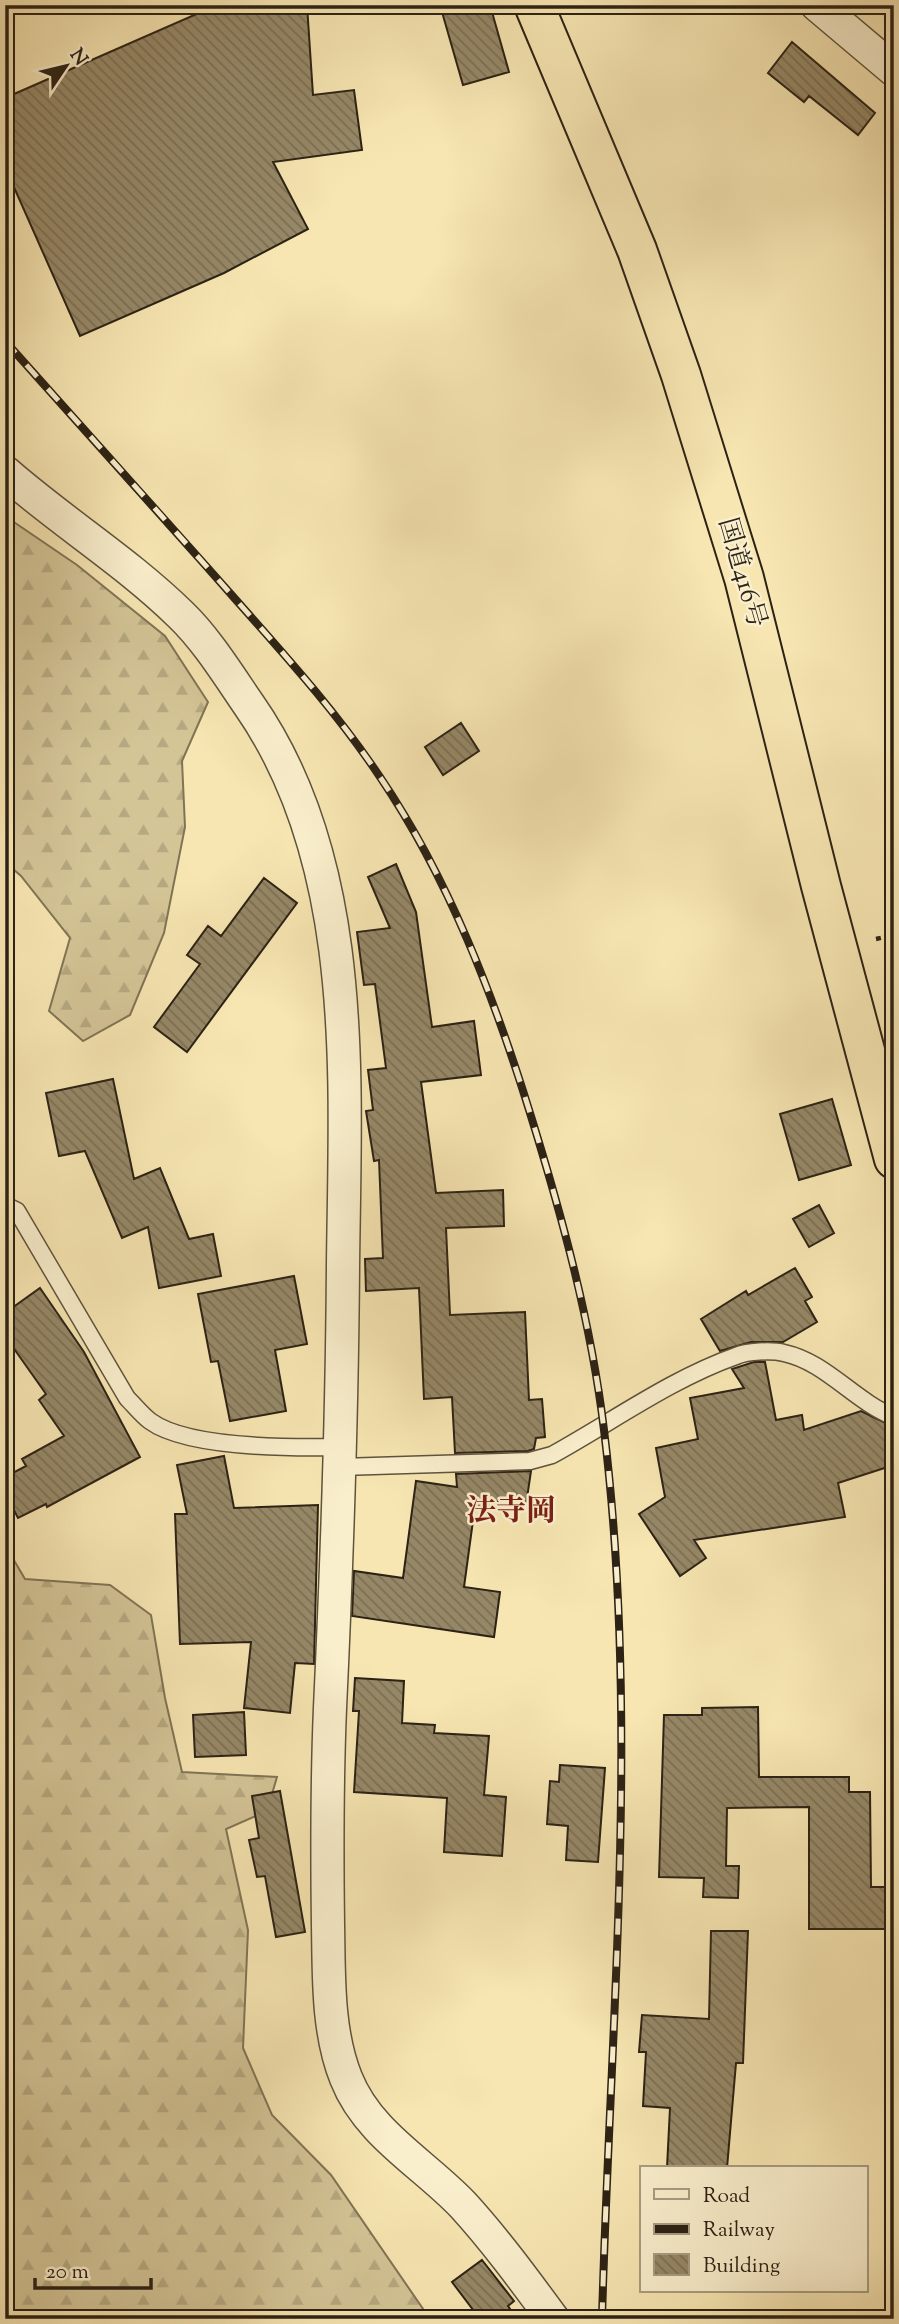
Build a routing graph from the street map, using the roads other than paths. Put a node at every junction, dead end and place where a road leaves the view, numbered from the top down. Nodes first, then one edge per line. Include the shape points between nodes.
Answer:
1 (534, 5) edge
2 (817, 5) edge
3 (894, 70) edge
4 (5, 472) edge
5 (894, 1159) edge
6 (5, 1205) edge
7 (894, 1417) edge
8 (342, 1457) junction
9 (552, 2319) edge

1 - 5 highway, 国道416号 via 637,250 681,375 740,565
2 - 3 street
4 - 8 street via 112,554 184,618 253,710 305,809 326,882 336,954 344,1091
6 - 8 lane via 17,1211 127,1398 151,1422 178,1433
7 - 8 lane via 863,1402 818,1366 783,1353 738,1354 552,1455 530,1461
8 - 9 street via 327,1841 335,2039 361,2110 462,2205

